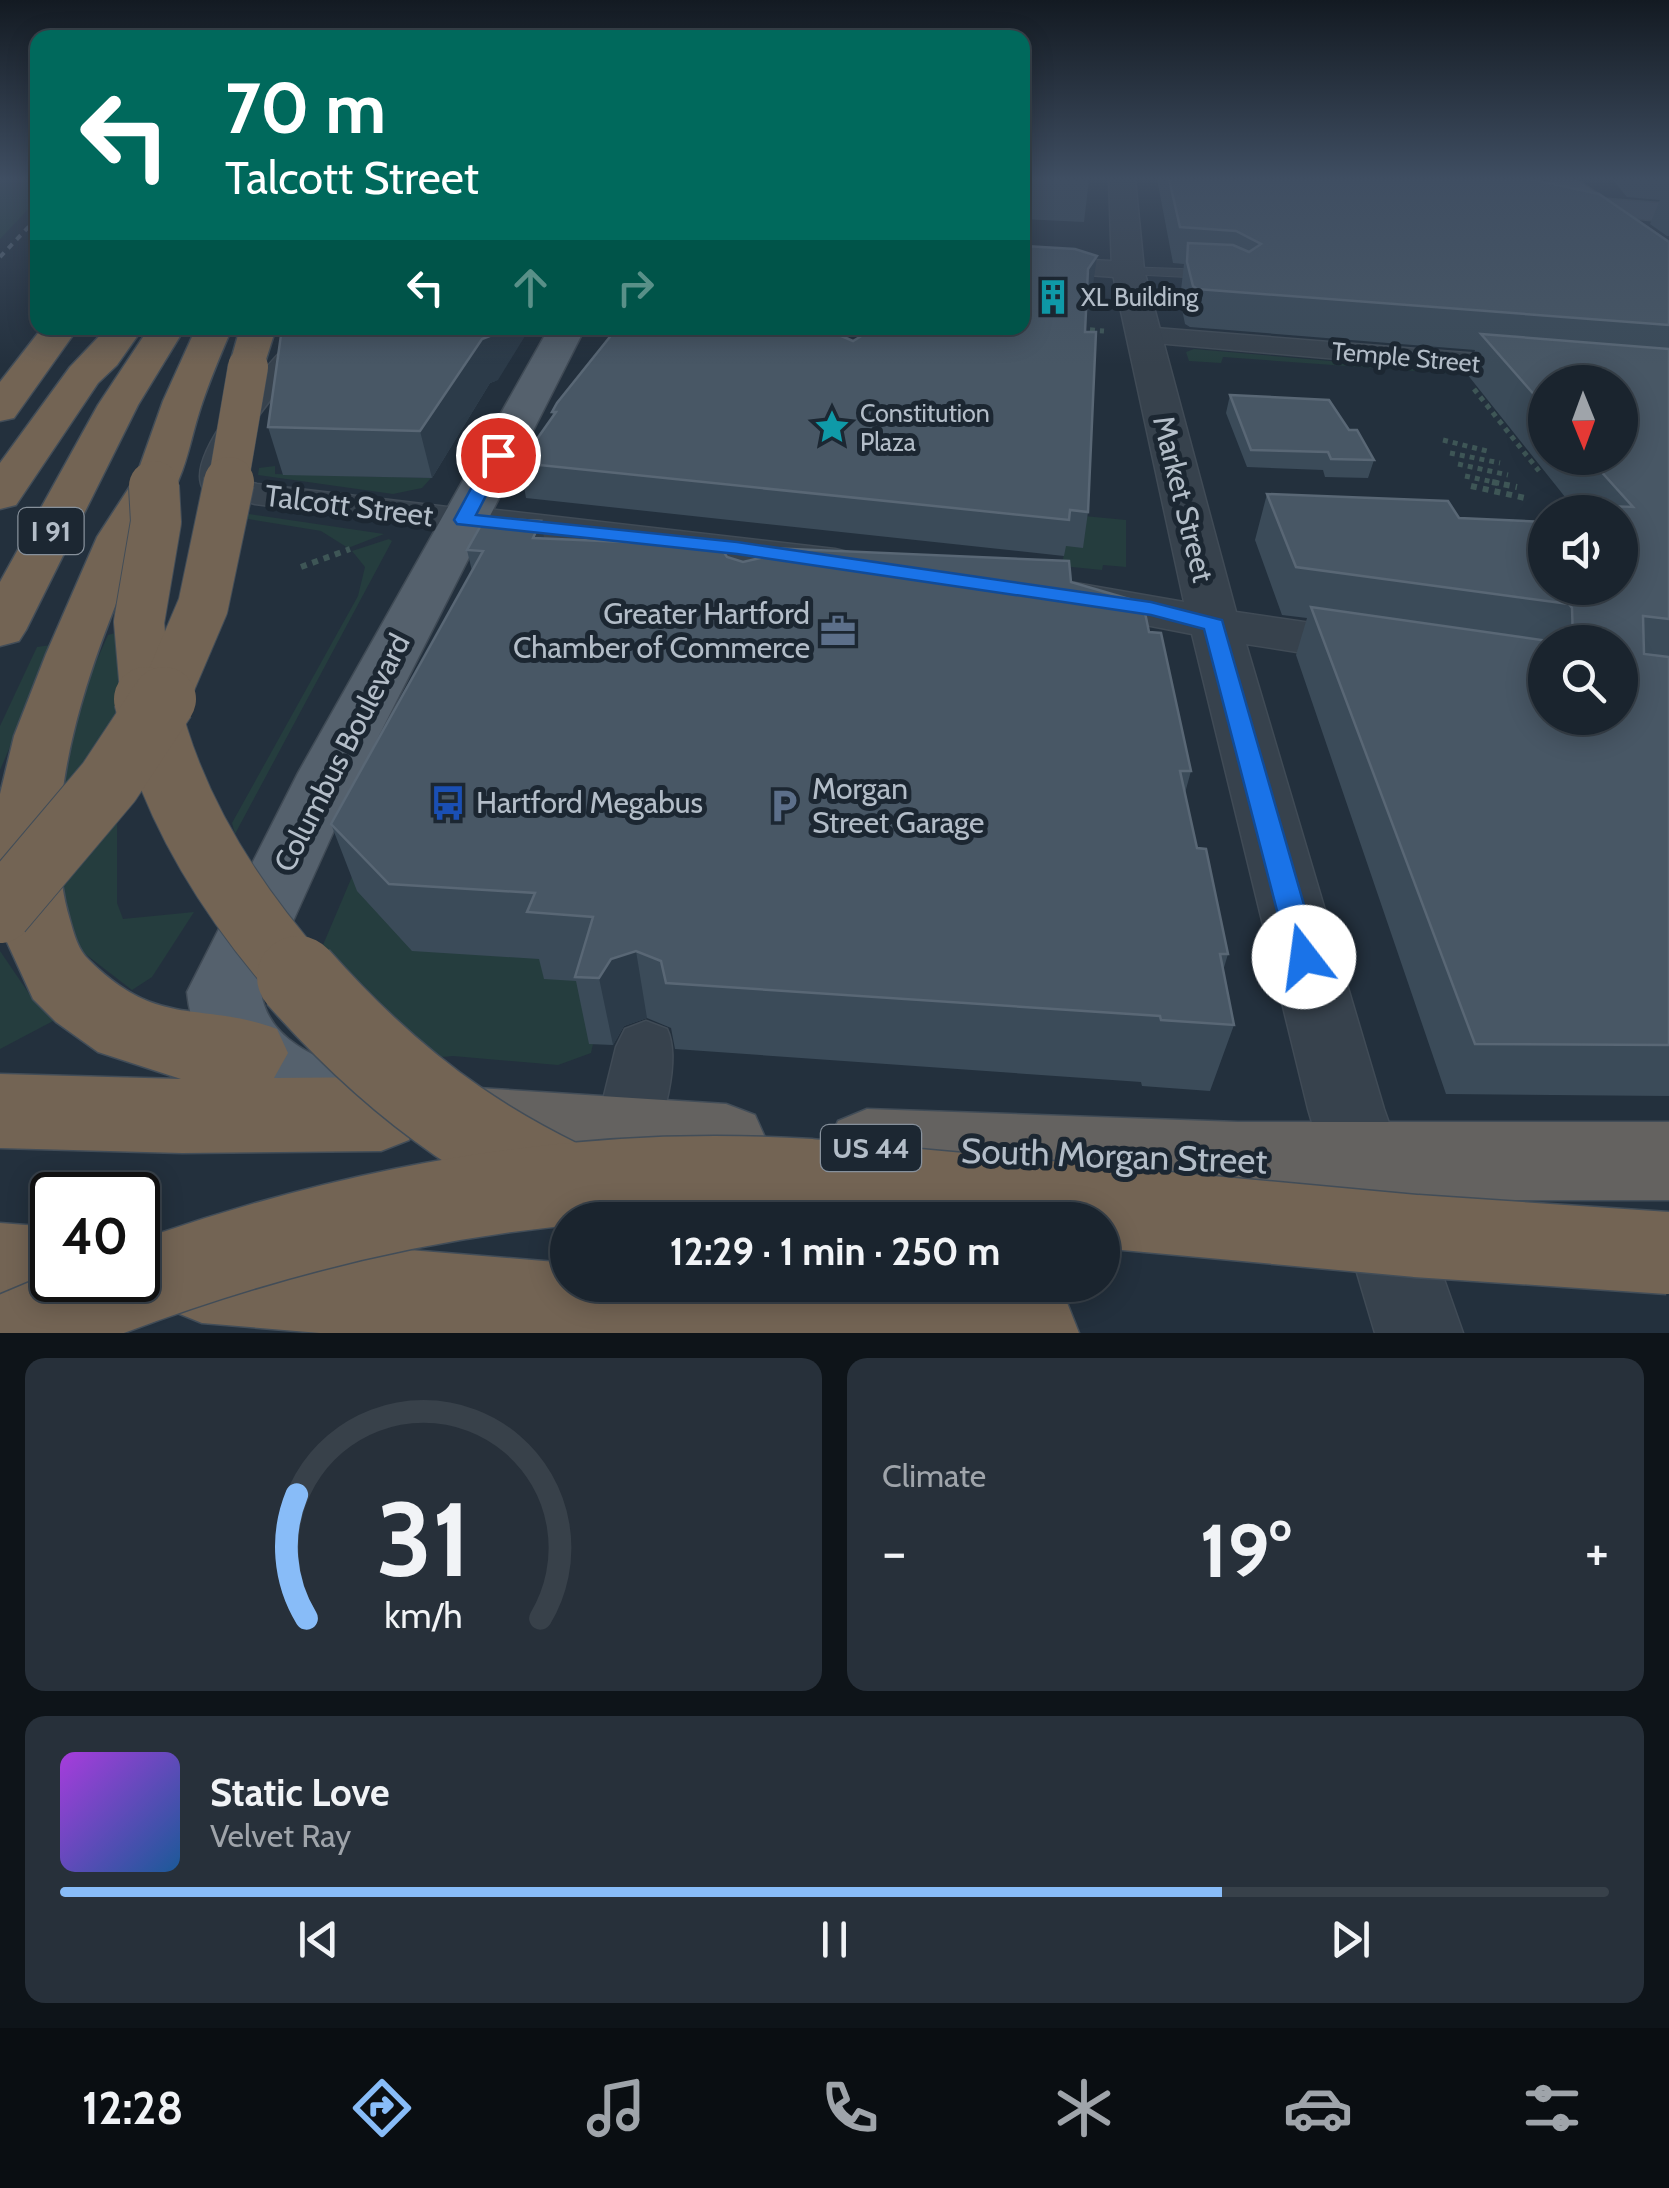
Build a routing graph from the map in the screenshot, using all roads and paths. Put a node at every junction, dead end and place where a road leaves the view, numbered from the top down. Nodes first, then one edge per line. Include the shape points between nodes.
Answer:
1 (1126, 241) edge
2 (1647, 241) edge
3 (1669, 256) edge
4 (1030, 264) edge
5 (1128, 270) junction
6 (1228, 276) edge
7 (1072, 329) edge
8 (1123, 333) junction
9 (55, 335) edge
10 (105, 335) edge
11 (120, 335) edge
12 (162, 335) edge
13 (310, 335) edge
14 (563, 335) edge
15 (240, 341) edge
16 (1528, 367) edge
17 (84, 375) junction
18 (1470, 383) dead end
19 (0, 409) edge
20 (1443, 440) dead end
21 (1491, 452) dead end
22 (1450, 453) dead end
23 (164, 456) junction
24 (1528, 458) edge
25 (1500, 463) dead end
26 (1458, 464) dead end
27 (1465, 476) dead end
28 (1508, 476) dead end
29 (1471, 486) dead end
30 (1517, 487) dead end
31 (0, 495) edge
32 (1525, 498) dead end
33 (464, 520) junction
34 (350, 549) dead end
35 (301, 568) dead end
36 (874, 568) edge
37 (1032, 592) edge
38 (1214, 624) junction
39 (0, 630) edge
40 (1411, 654) edge
41 (0, 911) edge
42 (646, 1047) dead end
43 (250, 1053) junction
44 (0, 1111) edge
45 (381, 1114) junction
46 (626, 1136) junction
47 (1669, 1161) edge
48 (1362, 1162) junction
49 (608, 1202) edge
50 (1669, 1253) edge
51 (0, 1268) edge
52 (30, 1269) edge
53 (160, 1275) edge
54 (919, 1302) edge
55 (14, 1333) edge
56 (857, 1333) edge
57 (1033, 1333) edge
58 (1419, 1333) edge

1 - 5 street, Market Street
2 - 3 main road
4 - 5 street
5 - 6 lane
5 - 8 street, Market Street
7 - 8 path
8 - 16 street, Temple Street
8 - 38 street, Market Street
9 - 19 highway
10 - 17 highway
11 - 17 highway
12 - 39 highway, I 91
13 - 33 street, Talcott Street via 224,444 212,476 222,487
14 - 33 main road, Columbus Boulevard
15 - 23 highway
15 - 41 highway, bridge via 205,595 183,661 127,756
17 - 31 highway
18 - 24 path
20 - 21 path
22 - 25 path
23 - 43 highway via 128,523 27,768 10,840 10,882 26,934 86,1005 128,1033
23 - 49 highway, bridge via 139,617 143,686 182,805 240,902 333,1020 417,1097 517,1162
26 - 28 path
27 - 30 path
29 - 32 path
33 - 36 street, Talcott Street via 757,573
33 - 43 main road, Columbus Boulevard via 328,773 228,980 225,1012
34 - 35 path
37 - 38 street
38 - 40 street
38 - 48 street, Market Street
42 - 46 street
43 - 45 main road, Columbus Boulevard via 308,1091
44 - 45 highway, US 44
45 - 46 highway, South Morgan Street / US 44
46 - 48 highway, South Morgan Street / US 44
47 - 48 highway, South Morgan Street / US 44
48 - 58 street, Market Street
50 - 55 highway, bridge via 796,1180 627,1177 482,1191 326,1222 161,1273
51 - 52 highway
53 - 56 highway, bridge
54 - 57 highway

